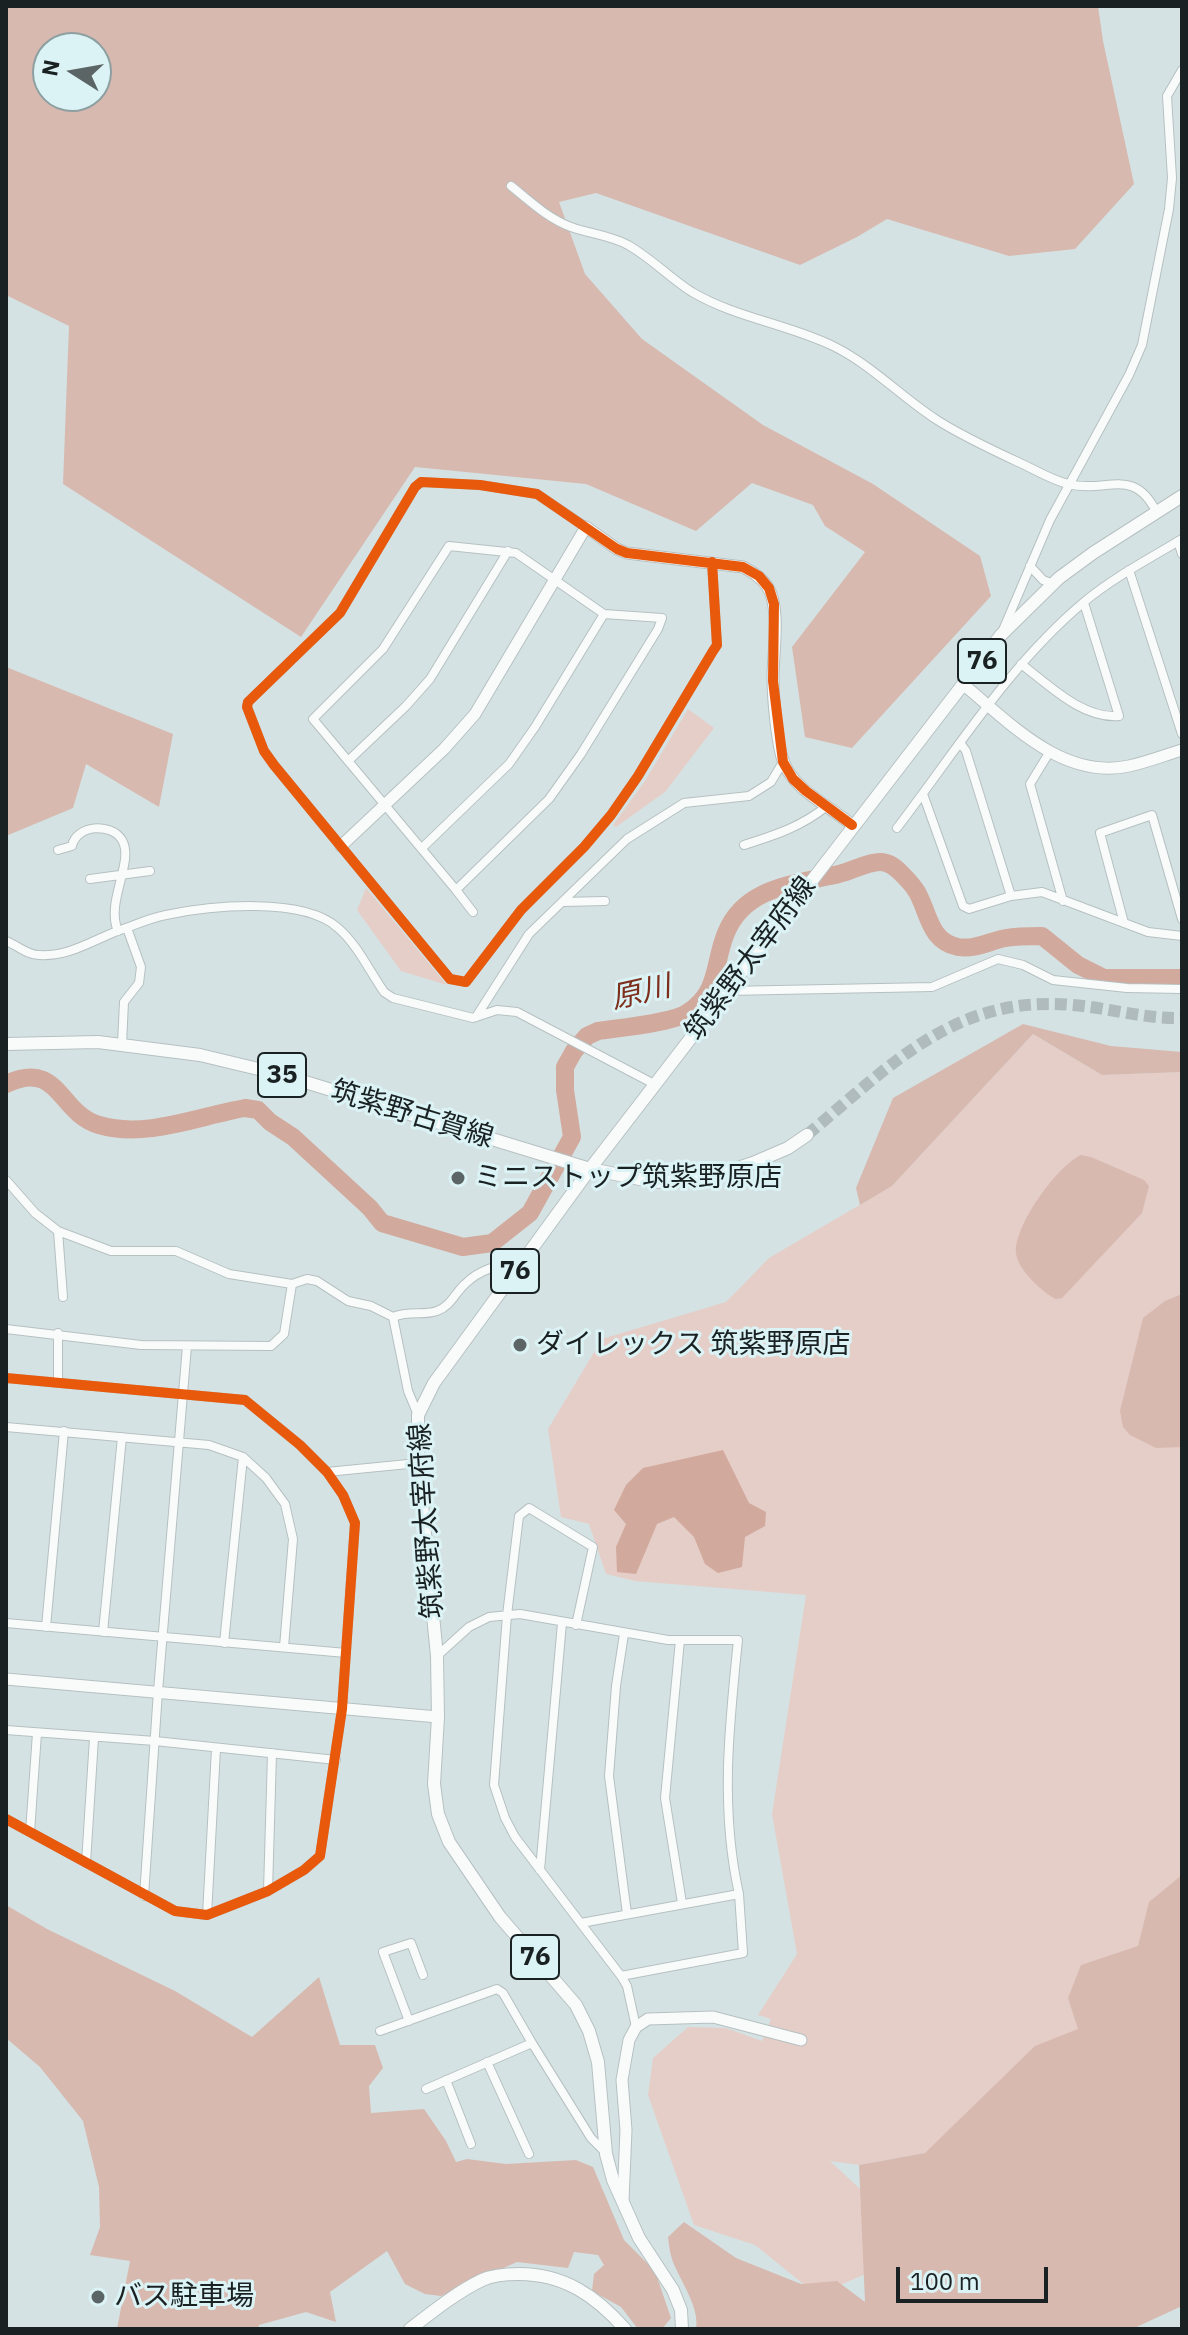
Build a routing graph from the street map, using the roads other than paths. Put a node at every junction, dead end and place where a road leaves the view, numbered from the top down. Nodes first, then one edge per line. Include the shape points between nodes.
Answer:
1 (1182, 70) edge
2 (511, 186) dead end
3 (1069, 484) junction
4 (1182, 496) edge
5 (1157, 513) junction
6 (586, 527) junction
7 (1180, 540) edge
8 (508, 551) junction
9 (1182, 554) edge
10 (712, 562) junction
11 (1030, 566) junction
12 (1129, 570) junction
13 (555, 580) junction
14 (1053, 584) junction
15 (1084, 603) junction
16 (604, 614) junction
17 (1001, 635) junction
18 (1021, 664) junction
19 (964, 685) junction
20 (989, 706) junction
21 (1182, 734) edge
22 (961, 744) junction
23 (1182, 750) edge
24 (1049, 753) junction
25 (348, 761) junction
26 (783, 762) junction
27 (923, 794) junction
28 (385, 805) junction
29 (827, 806) junction
30 (852, 825) junction
31 (897, 828) dead end
32 (744, 845) dead end
33 (341, 846) junction
34 (422, 848) junction
35 (58, 850) dead end
36 (150, 871) dead end
37 (124, 873) junction
38 (90, 879) dead end
39 (456, 890) junction
40 (1011, 896) junction
41 (605, 901) dead end
42 (1063, 901) junction
43 (562, 902) junction
44 (473, 912) dead end
45 (1182, 919) edge
46 (1124, 923) junction
47 (122, 929) junction
48 (1182, 936) edge
49 (6, 941) edge
50 (1182, 989) edge
51 (726, 991) junction
52 (476, 1017) junction
53 (6, 1044) edge
54 (122, 1044) junction
55 (656, 1085) junction
56 (807, 1135) tunnel mouth
57 (590, 1169) junction
58 (6, 1180) edge
59 (58, 1231) junction
60 (517, 1267) junction
61 (292, 1284) junction
62 (63, 1297) dead end
63 (393, 1317) junction
64 (6, 1329) edge
65 (58, 1333) junction
66 (187, 1346) junction
67 (6, 1378) edge
68 (58, 1382) junction
69 (182, 1393) junction
70 (418, 1415) junction
71 (6, 1427) edge
72 (64, 1431) junction
73 (122, 1437) junction
74 (178, 1441) junction
75 (243, 1457) junction
76 (418, 1463) junction
77 (327, 1472) junction
78 (507, 1615) junction
79 (6, 1623) edge
80 (562, 1623) junction
81 (576, 1625) junction
82 (46, 1627) junction
83 (103, 1632) junction
84 (624, 1634) junction
85 (162, 1637) junction
86 (680, 1640) junction
87 (224, 1643) junction
88 (284, 1647) junction
89 (346, 1653) junction
90 (437, 1656) junction
91 (6, 1679) edge
92 (158, 1691) junction
93 (342, 1709) junction
94 (438, 1717) junction
95 (6, 1730) edge
96 (37, 1733) junction
97 (94, 1738) junction
98 (155, 1741) junction
99 (216, 1749) junction
100 (272, 1753) junction
101 (336, 1760) junction
102 (6, 1819) edge
103 (30, 1832) junction
104 (86, 1863) junction
105 (540, 1870) junction
106 (268, 1891) junction
107 (739, 1894) junction
108 (144, 1896) junction
109 (682, 1903) junction
110 (627, 1914) junction
111 (207, 1915) junction
112 (581, 1923) junction
113 (423, 1975) dead end
114 (621, 1976) junction
115 (409, 2021) junction
116 (636, 2027) junction
117 (380, 2031) dead end
118 (801, 2040) dead end
119 (532, 2043) junction
120 (487, 2062) junction
121 (446, 2080) junction
122 (426, 2089) dead end
123 (471, 2144) dead end
124 (529, 2154) dead end
125 (606, 2154) junction
126 (622, 2205) junction
127 (410, 2329) edge
128 (625, 2329) edge
129 (682, 2329) edge

1 - 3 street via 1167,96 1169,209 1142,345
2 - 3 street via 546,215 631,247 693,293 835,347 937,420
3 - 5 street via 1139,489 1148,494
3 - 11 street
4 - 5 main road, 筑紫野太宰府線 / 76
5 - 14 main road, 筑紫野太宰府線 / 76
6 - 10 street via 627,553
6 - 13 street
6 - 33 street via 537,494 421,482 340,613 248,702 264,751
7 - 9 street
7 - 12 street
8 - 13 street
8 - 25 street via 430,679
8 - 25 street via 449,546 383,649 313,719
10 - 26 street via 743,567 769,588
10 - 33 street via 717,645 611,815 521,910 466,982 450,979
11 - 14 street
11 - 17 street
12 - 15 street
12 - 21 street
13 - 16 street
13 - 28 street via 475,714
14 - 17 main road, 筑紫野太宰府線 / 76
15 - 18 street
15 - 18 street via 1119,716 1083,708
16 - 34 street via 509,764
16 - 39 street via 662,618 549,799
17 - 19 main road, 筑紫野太宰府線 / 76
18 - 20 street
19 - 20 street
19 - 30 main road, 筑紫野太宰府線 / 76
20 - 22 street
20 - 24 street
22 - 27 street
22 - 40 street
23 - 24 street via 1127,767 1104,768
24 - 42 street via 1030,784
25 - 28 street
26 - 29 street via 793,779
26 - 43 street via 771,782 749,796 684,803 639,831
27 - 31 street
27 - 40 street via 963,906 969,909
28 - 33 street
28 - 34 street
29 - 30 street
29 - 32 street via 787,833
30 - 51 main road, 筑紫野太宰府線 / 76
34 - 39 street
35 - 37 street via 72,846 79,832 109,831 124,843
36 - 37 street
37 - 38 street
37 - 47 street via 113,909 113,920
39 - 44 street
40 - 42 street via 1042,892
41 - 43 street
42 - 46 street
43 - 52 street via 529,934
45 - 46 street via 1152,815 1100,833
46 - 48 street
47 - 49 street via 75,951 42,956
47 - 52 street via 165,915 227,907 309,913 339,928 393,998
47 - 54 street via 141,967 139,983 124,1002
50 - 51 street via 1053,980 998,959 932,987
51 - 55 main road, 筑紫野太宰府線 / 76
52 - 55 street via 497,1010 517,1012
53 - 54 main road, 筑紫野古賀線 / 35
54 - 57 main road, 筑紫野古賀線 / 35 via 279,1074
55 - 57 main road, 筑紫野太宰府線 / 76
56 - 57 main road, 筑紫野古賀線 / 35 via 753,1163 702,1180 655,1182
57 - 60 main road, 筑紫野太宰府線 / 76
58 - 59 street
59 - 61 street via 111,1251 176,1251 229,1274
59 - 62 street
60 - 63 street via 487,1269 463,1285 441,1310
60 - 70 main road, 筑紫野太宰府線 / 76 via 434,1383
61 - 63 street via 317,1281 348,1301
61 - 66 street via 284,1334 271,1346
63 - 70 street
64 - 65 street
65 - 66 street
65 - 68 street
66 - 69 street
67 - 68 street
68 - 69 street
69 - 74 street
69 - 77 street via 245,1400
70 - 76 main road, 筑紫野太宰府線 / 76
71 - 72 street
72 - 73 street
72 - 82 street
73 - 74 street
73 - 83 street
74 - 75 street
74 - 85 street
75 - 87 street
75 - 88 street via 285,1504 293,1539
76 - 77 street
76 - 90 main road, 筑紫野太宰府線 / 76
77 - 89 street via 355,1523
78 - 80 street
78 - 81 street via 519,1516 529,1508 593,1547
78 - 90 street via 469,1627
78 - 105 street via 494,1785 515,1837
79 - 82 street
80 - 81 street
80 - 105 street
81 - 84 street
82 - 83 street
83 - 85 street
84 - 86 street
84 - 110 street via 609,1776
85 - 87 street
85 - 92 street
86 - 107 street via 738,1640 726,1808
86 - 109 street via 665,1798
87 - 88 street
88 - 89 street
89 - 93 street
90 - 94 main road, 筑紫野太宰府線 / 76
91 - 92 street
92 - 93 street
92 - 98 street
93 - 94 street
93 - 101 street
94 - 125 main road, 筑紫野太宰府線 / 76 via 438,1814 449,1842 500,1917 576,2005 589,2031 598,2062
95 - 96 street
96 - 97 street
96 - 103 street
97 - 98 street
97 - 104 street
98 - 99 street
98 - 108 street
99 - 100 street
99 - 111 street
100 - 101 street
100 - 106 street
101 - 106 street via 320,1856
102 - 103 street
103 - 104 street
104 - 108 street
105 - 112 street
106 - 111 street
107 - 109 street
107 - 114 street via 743,1953
108 - 111 street via 175,1911
109 - 110 street
110 - 112 street
112 - 114 street
113 - 115 street via 411,1943 383,1952
114 - 116 street
115 - 117 street
115 - 119 street via 497,1989
116 - 118 street via 648,2019 713,2017
116 - 126 street via 622,2080
119 - 120 street
119 - 125 street
120 - 121 street
120 - 124 street
121 - 122 street
121 - 123 street
125 - 126 main road, 筑紫野太宰府線 / 76
126 - 129 main road, 筑紫野太宰府線 / 76 via 673,2290
127 - 128 main road via 484,2279 524,2274 552,2277 578,2288

